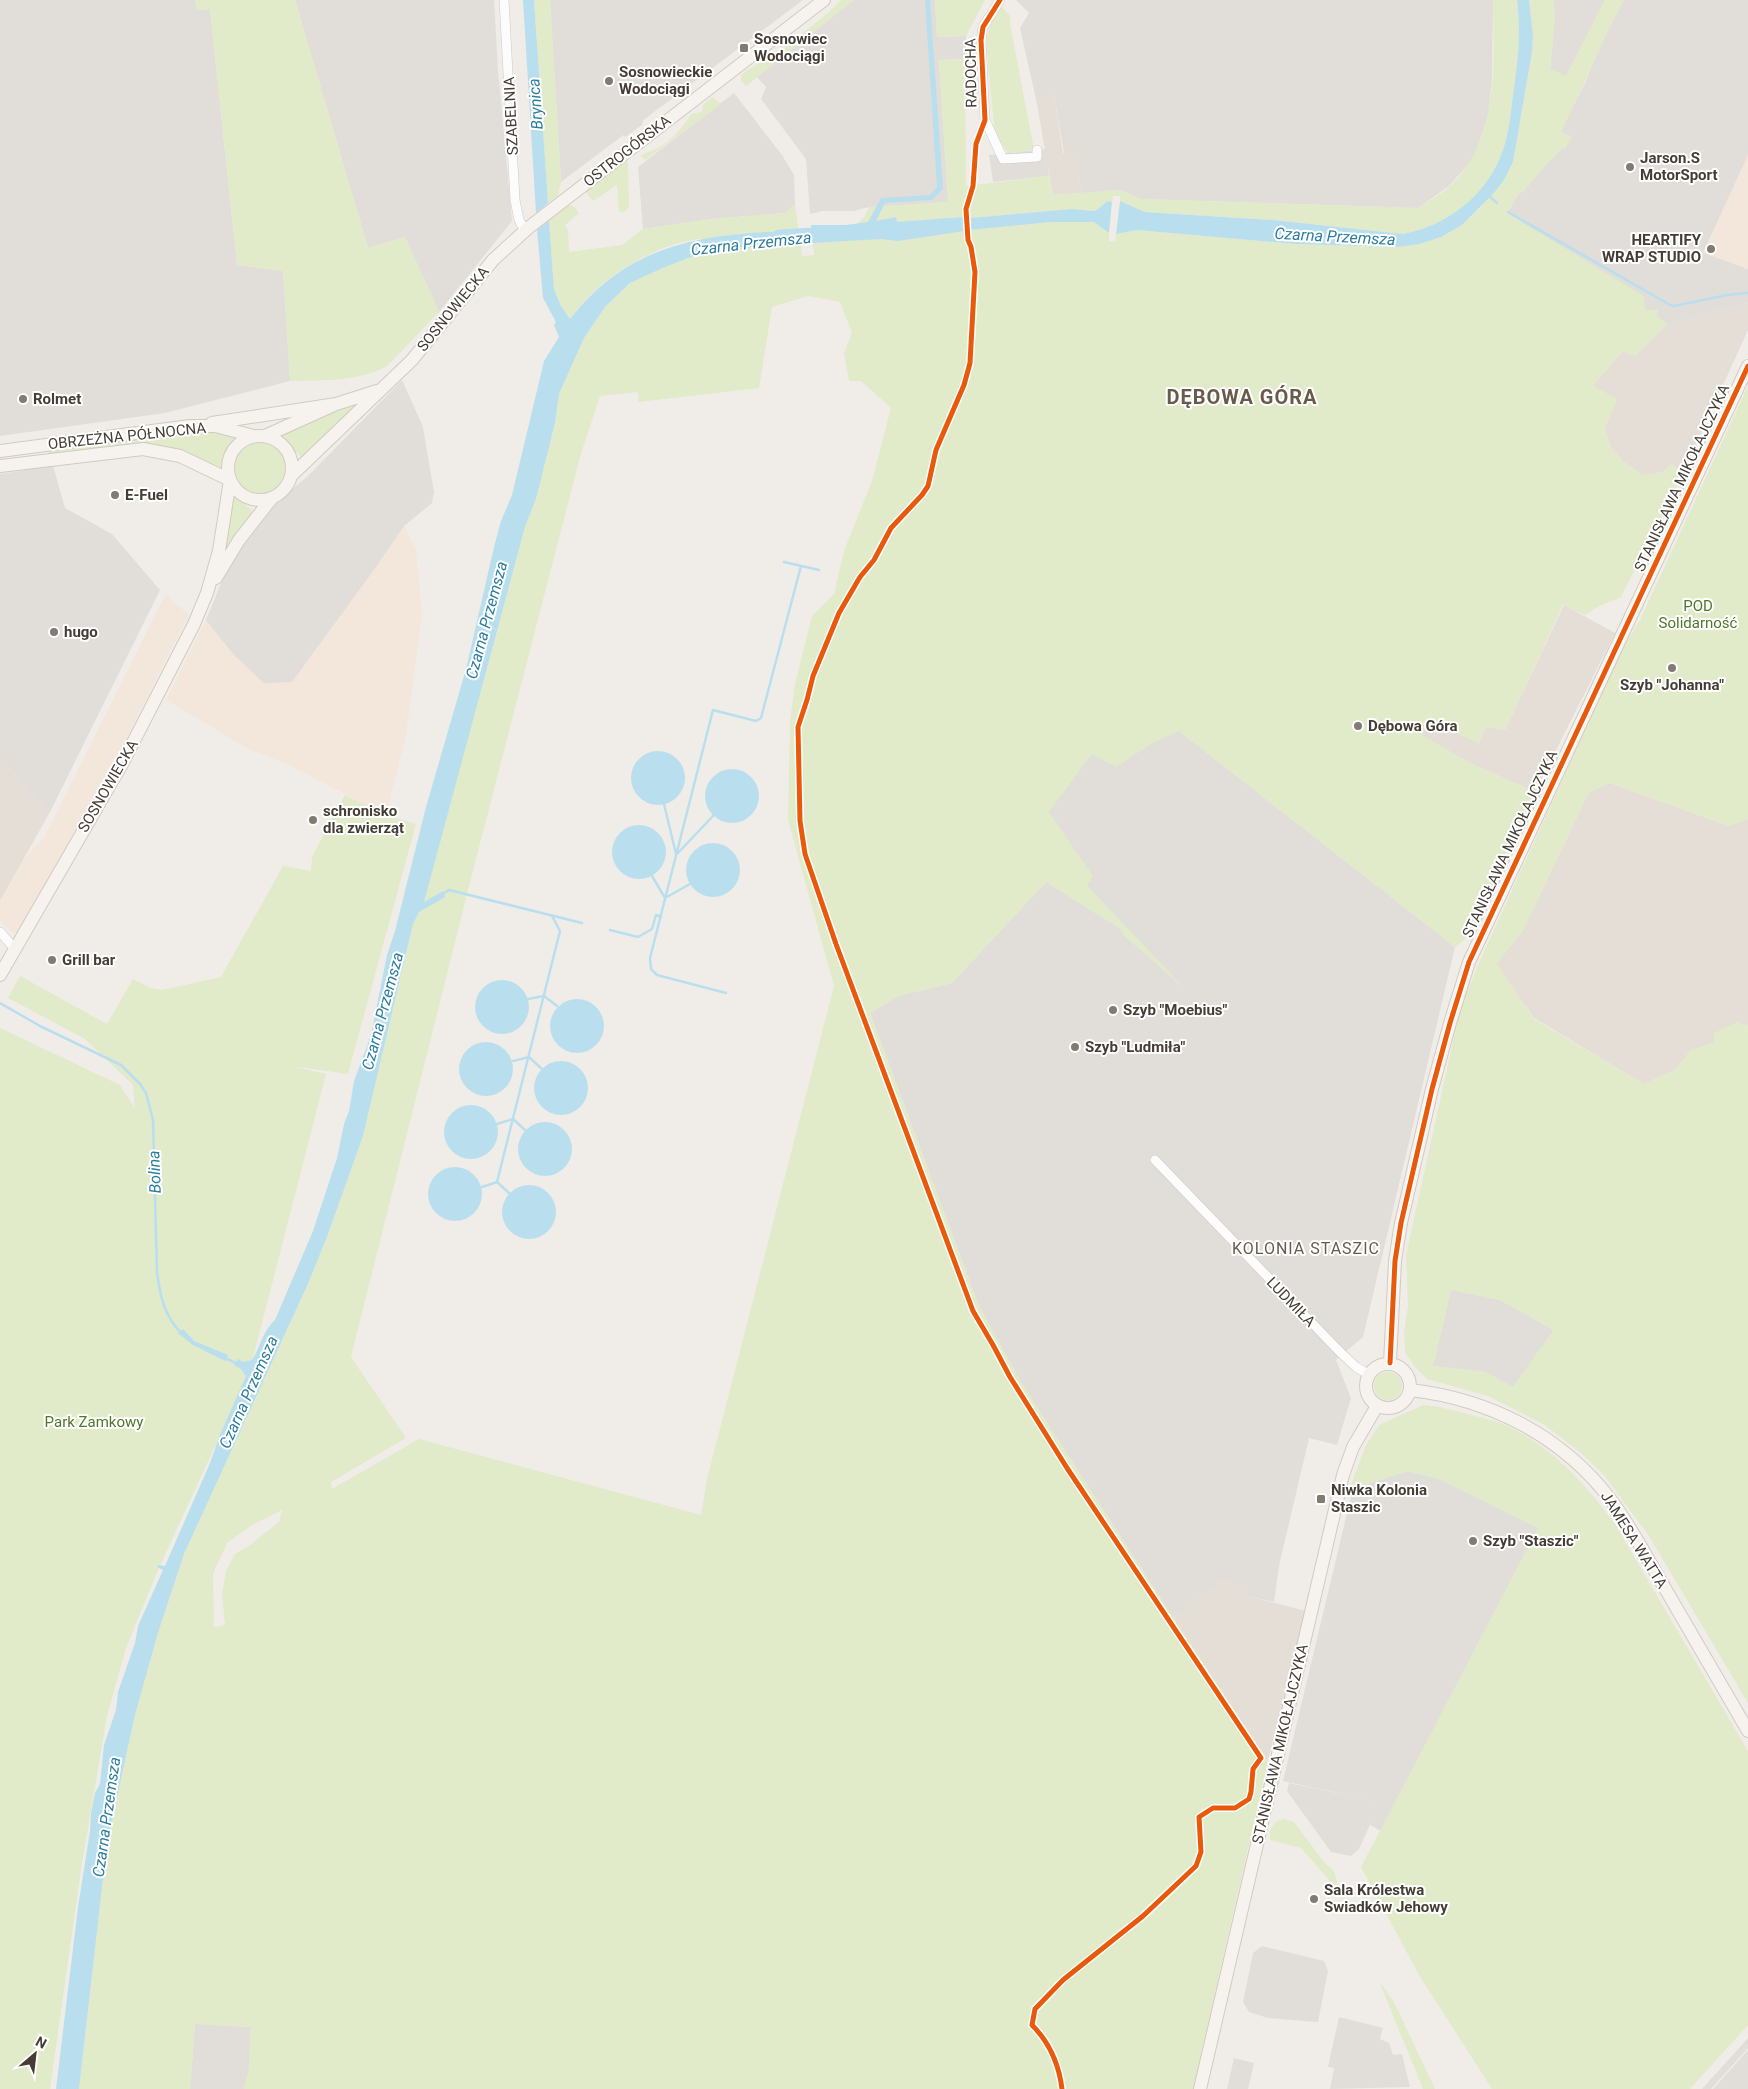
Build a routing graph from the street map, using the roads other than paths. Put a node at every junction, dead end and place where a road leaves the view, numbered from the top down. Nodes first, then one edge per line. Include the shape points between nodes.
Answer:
1 (504, 0) edge
2 (824, 0) edge
3 (1000, 0) edge
4 (1037, 150) dead end
5 (527, 229) junction
6 (1748, 366) edge
7 (382, 389) junction
8 (336, 404) junction
9 (190, 426) junction
10 (259, 436) junction
11 (0, 451) edge
12 (0, 466) edge
13 (291, 476) junction
14 (230, 480) junction
15 (272, 498) junction
16 (207, 593) junction
17 (0, 932) edge
18 (15, 949) junction
19 (0, 975) edge
20 (1155, 1160) dead end
21 (1390, 1363) junction
22 (1368, 1374) junction
23 (1410, 1390) junction
24 (1376, 1406) junction
25 (1748, 1731) edge
26 (1200, 2089) edge

1 - 5 street, SZABELNIA via 515,200 519,220
2 - 5 street, OSTROGÓRSKA
3 - 4 street, RADOCHA via 983,27 981,40 985,120 1002,159 1037,157
5 - 7 street, SOSNOWIECKA via 493,260 412,360
6 - 21 street, STANISŁAWA MIKOŁAJCZYKA via 1469,962 1432,1089 1401,1223 1395,1261
7 - 8 street, SOSNOWIECKA
7 - 13 street, SOSNOWIECKA
8 - 9 street
8 - 10 street, SOSNOWIECKA
9 - 10 street, OBRZEŻNA PÓŁNOCNA via 215,426
9 - 11 street, OBRZEŻNA PÓŁNOCNA
10 - 13 street via 273,438 287,450 291,458
10 - 14 street, SOSNOWIECKA via 240,442 233,449 228,459
12 - 14 street, OBRZEŻNA PÓŁNOCNA via 143,449 180,456
13 - 15 street, SOSNOWIECKA via 286,487
14 - 15 street via 247,498
14 - 16 street, SOSNOWIECKA via 219,550
15 - 16 street, SOSNOWIECKA via 238,540
16 - 18 street, SOSNOWIECKA via 122,764
17 - 18 street
18 - 19 street, SOSNOWIECKA
20 - 22 street, LUDMIŁA via 1339,1351
21 - 22 street via 1381,1364
21 - 23 street via 1408,1375
22 - 24 street via 1365,1388
23 - 24 street via 1407,1398 1393,1408
23 - 25 street, JAMESA WATTA via 1458,1399 1499,1412 1543,1436 1598,1483 1624,1518
24 - 26 street, STANISŁAWA MIKOŁAJCZYKA via 1353,1447 1343,1475

